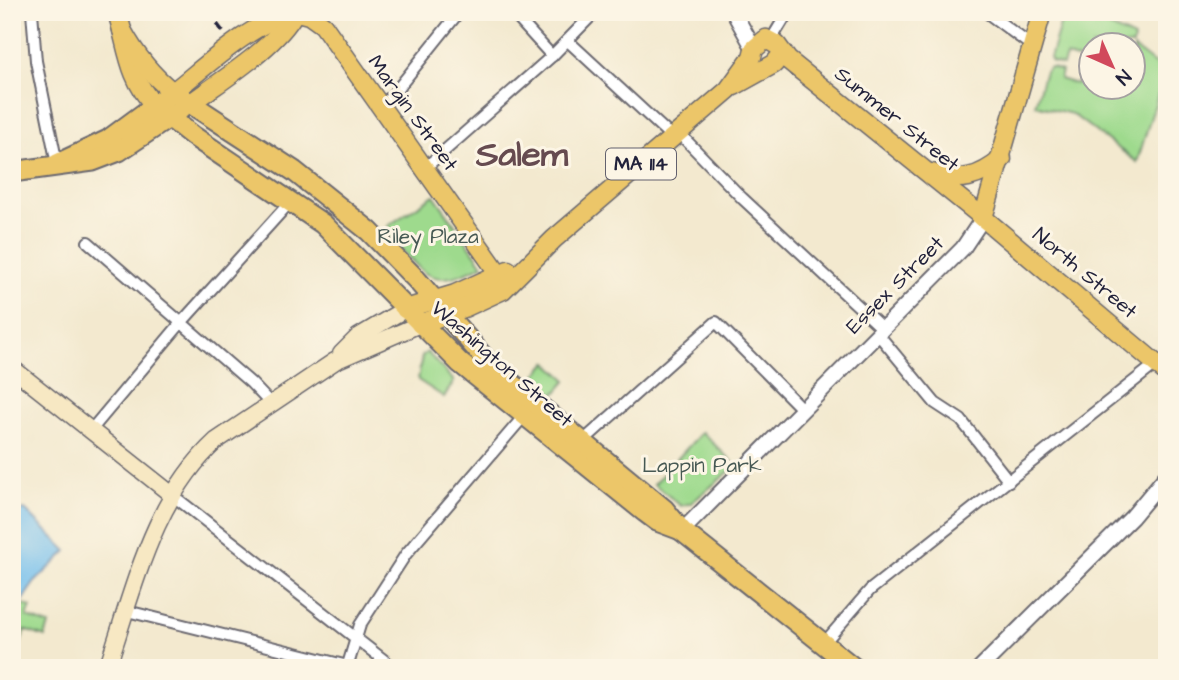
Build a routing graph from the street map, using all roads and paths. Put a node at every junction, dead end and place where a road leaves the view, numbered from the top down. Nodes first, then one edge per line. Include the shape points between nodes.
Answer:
1 (32, 12) edge
2 (262, 12) edge
3 (295, 12) edge
4 (459, 12) edge
5 (512, 12) edge
6 (595, 12) edge
7 (788, 12) edge
8 (986, 12) edge
9 (1042, 12) edge
10 (734, 13) edge
11 (319, 19) edge
12 (119, 21) edge
13 (251, 32) junction
14 (568, 41) junction
15 (1033, 47) junction
16 (766, 53) junction
17 (552, 56) junction
18 (173, 92) junction
19 (191, 103) junction
20 (380, 106) junction
21 (162, 112) junction
22 (676, 136) junction
23 (1002, 159) junction
24 (57, 164) junction
25 (425, 168) junction
26 (923, 169) junction
27 (12, 172) edge
28 (291, 201) junction
29 (983, 218) junction
30 (554, 239) junction
31 (88, 242) dead end
32 (499, 274) junction
33 (433, 299) junction
34 (405, 309) junction
35 (446, 315) junction
36 (180, 324) junction
37 (420, 324) junction
38 (881, 331) junction
39 (335, 361) junction
40 (12, 368) edge
41 (1164, 369) edge
42 (270, 403) junction
43 (802, 410) junction
44 (524, 416) junction
45 (92, 429) junction
46 (582, 442) junction
47 (1167, 475) edge
48 (1009, 481) junction
49 (172, 494) junction
50 (682, 531) junction
51 (127, 611) junction
52 (354, 638) junction
53 (824, 643) junction
54 (844, 665) edge
55 (347, 667) edge
56 (107, 668) edge
57 (394, 668) edge
58 (980, 668) edge

1 - 24 street via 36,61
2 - 13 main road
3 - 11 main road
3 - 13 main road
3 - 19 main road via 273,40
4 - 20 street
5 - 17 street
6 - 14 street
7 - 16 street
8 - 15 street
9 - 15 main road, Essex Street
10 - 16 street, Summer Street
11 - 20 main road, Margin Street
12 - 18 main road via 135,54
12 - 21 main road via 134,77
13 - 18 main road
14 - 17 street
14 - 22 street
15 - 23 main road, Essex Street
16 - 22 main road, MA 114
16 - 26 main road, Summer Street via 818,83
17 - 25 street
18 - 19 highway, Washington Street
18 - 21 highway
19 - 21 highway
19 - 33 highway, Washington Street via 315,187 392,253
20 - 25 main road, Margin Street
21 - 24 highway
21 - 28 highway, Washington Street
22 - 30 main road, MA 114
22 - 38 street
23 - 26 main road via 973,177 956,179
23 - 29 main road, Essex Street
24 - 27 highway
25 - 32 main road, Margin Street
26 - 29 main road, Summer Street
28 - 34 highway, Washington Street via 333,233
28 - 36 street
29 - 38 street, Essex Street via 963,248
29 - 41 main road, North Street
30 - 32 main road, MA 114
30 - 35 main road, MA 114 via 503,290
31 - 36 street
32 - 33 main road, MA 114
33 - 34 main road
33 - 35 highway, Washington Street
34 - 37 highway, Washington Street
34 - 39 main road via 358,337
35 - 37 main road, MA 114
35 - 46 highway, Washington Street via 492,367
36 - 42 street
36 - 45 street
37 - 39 main road
37 - 44 highway, Washington Street
38 - 43 street, Essex Street
38 - 48 street via 935,403 961,420
39 - 42 main road
40 - 45 main road
41 - 48 street
42 - 49 main road via 216,441 184,474
43 - 46 street via 716,322
43 - 50 street, Essex Street
44 - 50 highway, Washington Street via 657,521
44 - 52 street via 409,550
45 - 49 main road
46 - 50 highway, Washington Street via 664,509
47 - 58 street via 1132,517
48 - 53 street via 870,590
49 - 51 main road
49 - 52 street
50 - 53 highway, Washington Street
51 - 55 street
51 - 56 main road
52 - 55 street
52 - 57 street
53 - 54 highway, Washington Street

